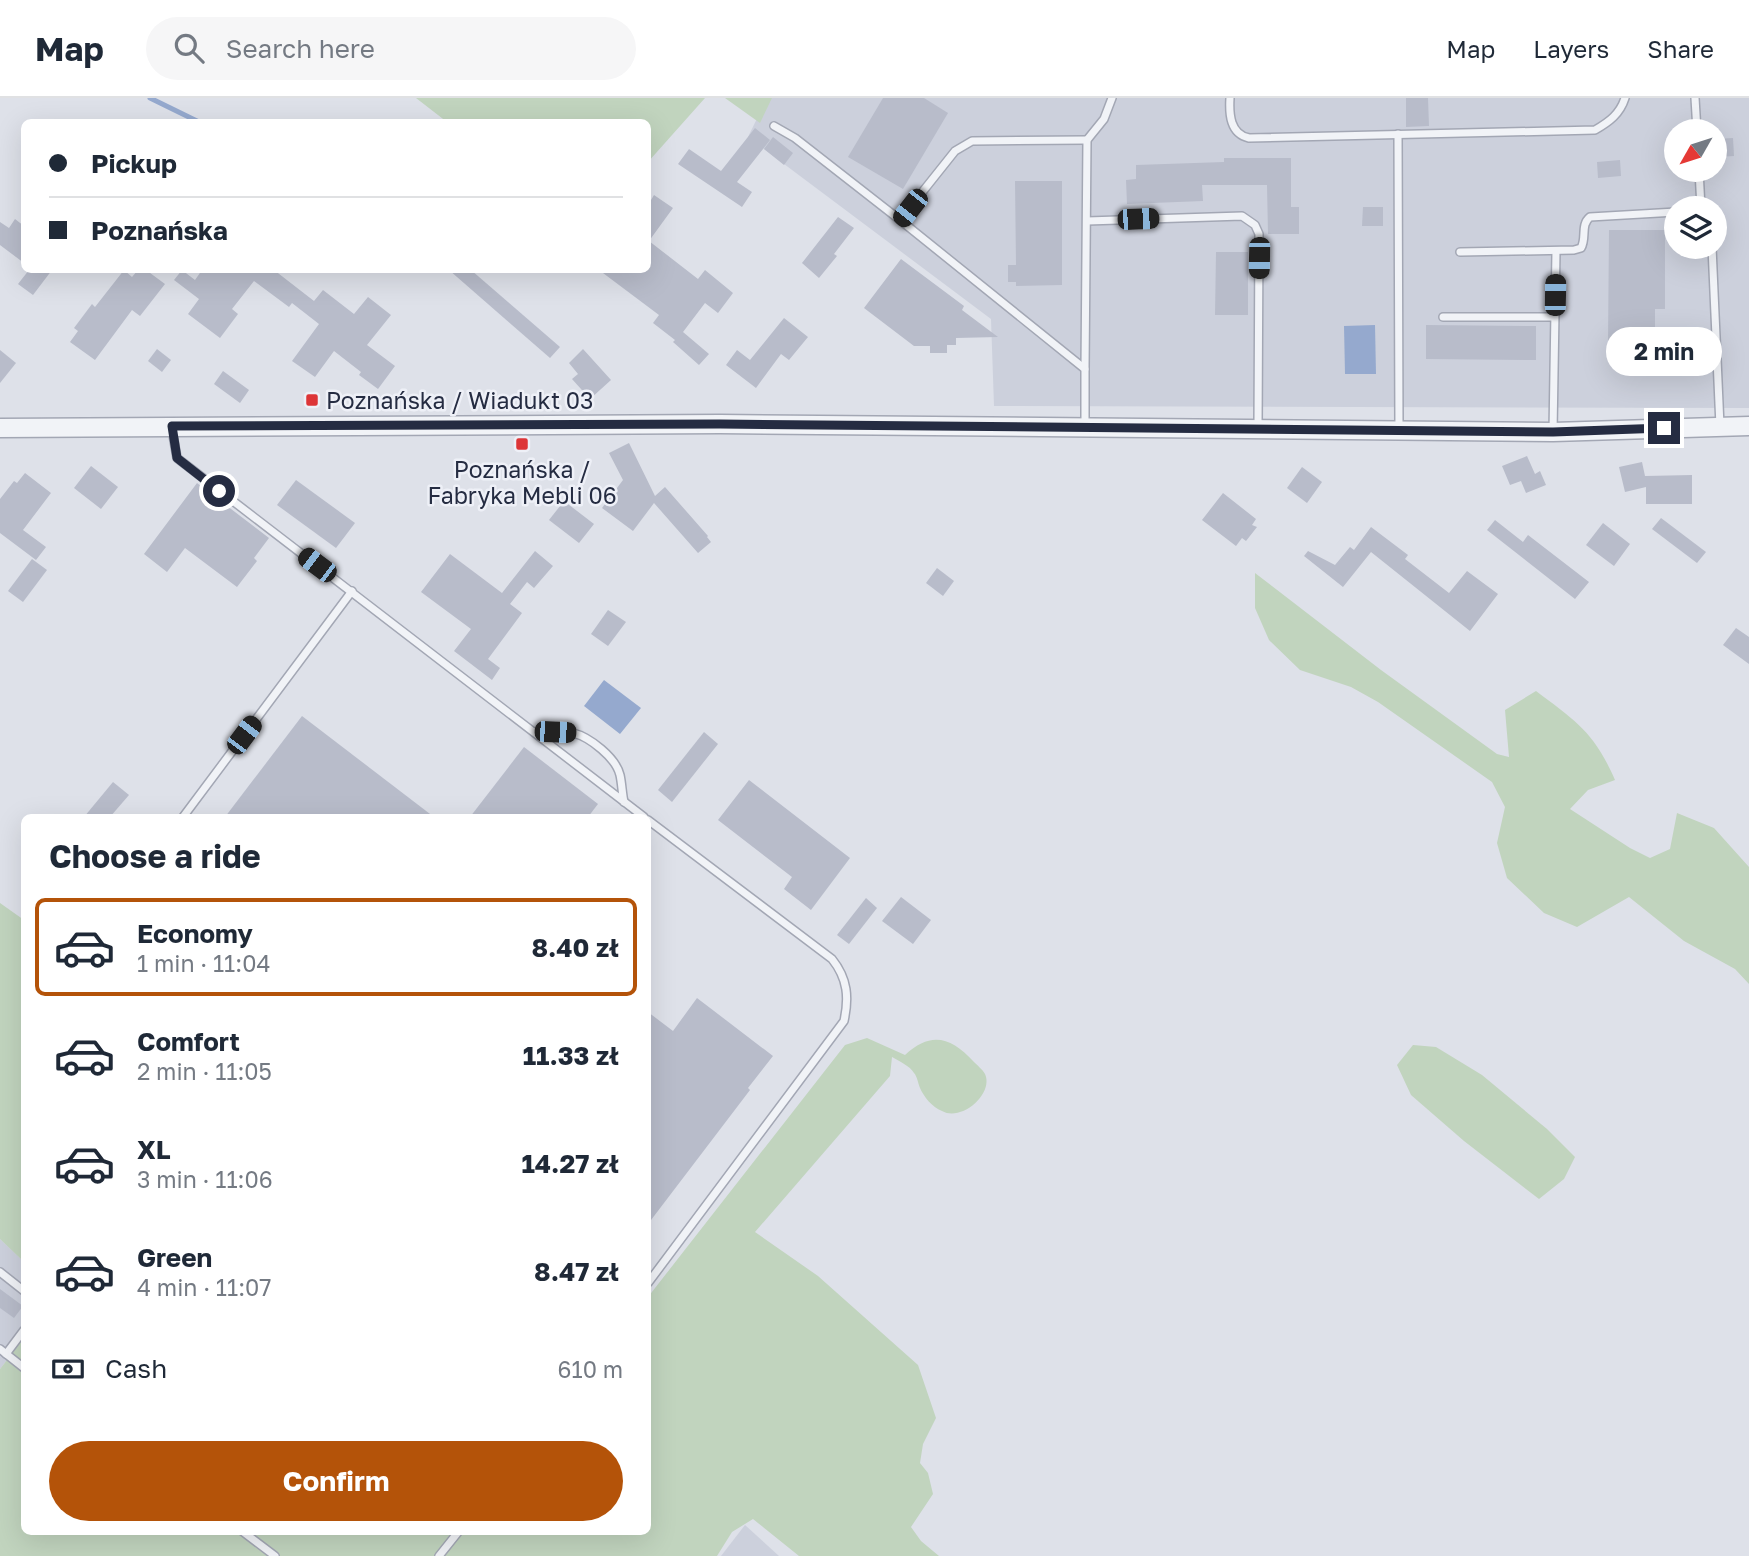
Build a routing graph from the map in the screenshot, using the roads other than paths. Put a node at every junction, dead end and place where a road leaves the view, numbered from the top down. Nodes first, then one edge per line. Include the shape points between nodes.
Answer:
1 (1112, 98) edge
2 (1230, 98) edge
3 (1625, 98) edge
4 (1695, 98) edge
5 (1696, 119) edge
6 (774, 126) dead end
7 (1398, 134) junction
8 (1087, 140) junction
9 (1664, 213) edge
10 (900, 220) junction
11 (1087, 220) junction
12 (1556, 251) junction
13 (1460, 252) dead end
14 (1713, 259) edge
15 (1443, 317) dead end
16 (1554, 317) junction
17 (1085, 369) junction
18 (1749, 425) edge
19 (172, 426) junction
20 (1720, 426) junction
21 (0, 428) edge
22 (1086, 428) junction
23 (1258, 429) junction
24 (1399, 430) junction
25 (1553, 432) junction
26 (352, 591) junction
27 (534, 732) junction
28 (624, 802) junction
29 (185, 814) edge
30 (640, 814) edge
31 (651, 822) edge
32 (0, 1272) edge
33 (651, 1279) edge
34 (21, 1289) edge
35 (21, 1332) edge
36 (3, 1352) edge
37 (21, 1366) edge
38 (247, 1535) edge
39 (456, 1535) edge
40 (275, 1556) edge
41 (439, 1556) edge

1 - 8 lane via 1104,119
2 - 7 lane via 1234,127 1243,137
3 - 7 lane via 1616,115 1595,130
4 - 5 lane
6 - 10 lane
7 - 24 lane
8 - 10 lane via 972,141 955,151
8 - 11 lane
9 - 12 lane via 1590,217 1581,248
10 - 17 lane
11 - 17 lane
11 - 23 lane via 1242,216 1255,225 1259,234
12 - 13 lane
12 - 16 lane
14 - 20 lane
15 - 16 lane
16 - 25 lane
17 - 22 lane
18 - 20 street
19 - 21 street
19 - 22 street
19 - 26 lane via 177,458
20 - 25 street
22 - 23 street
23 - 24 street
24 - 25 street
26 - 27 lane
26 - 29 lane
27 - 28 lane
27 - 28 lane via 570,732 609,756 621,776
28 - 30 lane
31 - 33 lane via 832,960 842,971 848,1004 844,1021
32 - 34 lane
35 - 36 lane
36 - 37 lane
38 - 40 lane
39 - 41 lane

